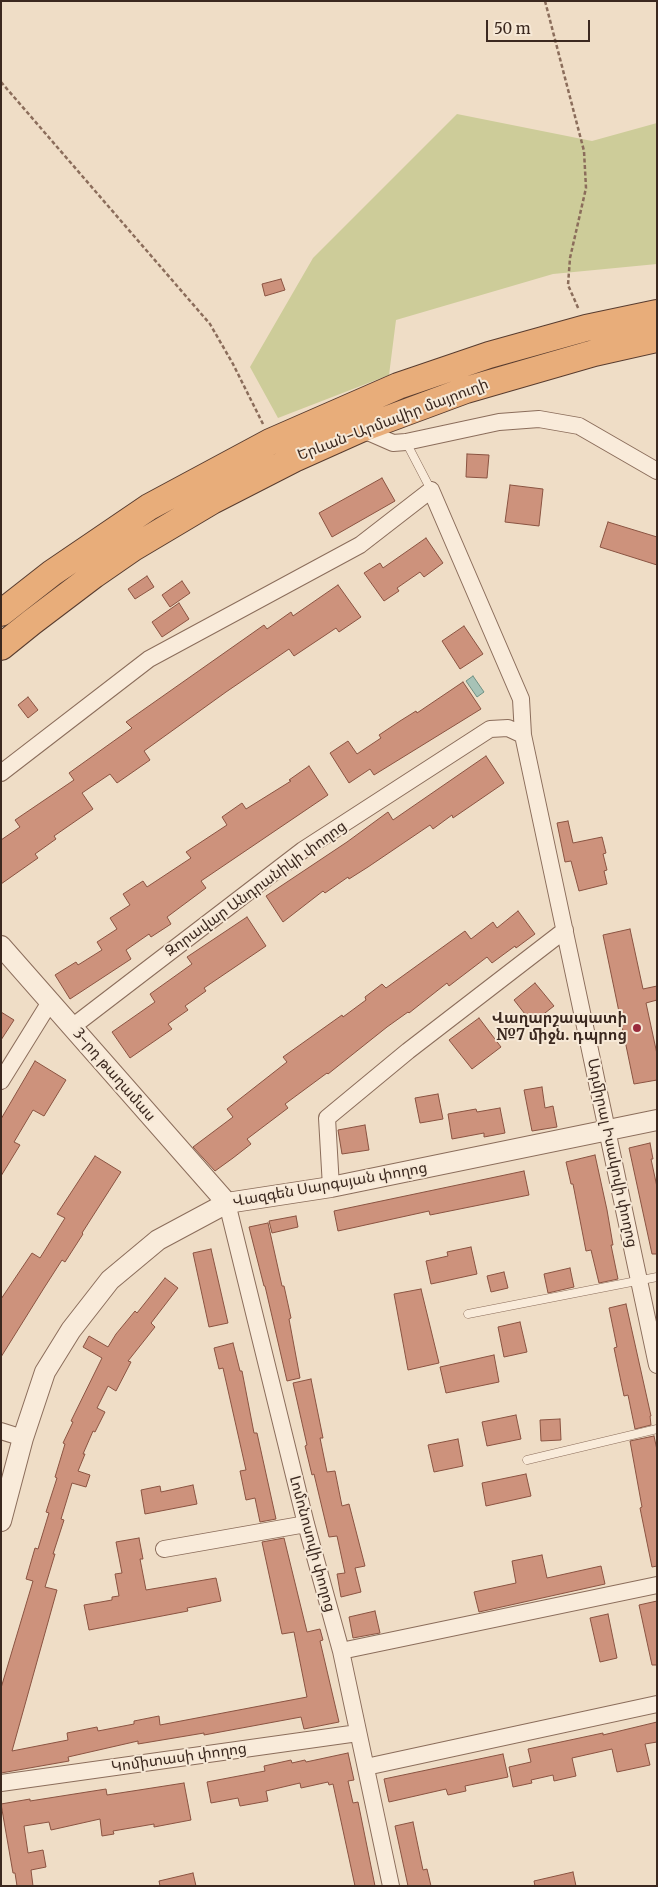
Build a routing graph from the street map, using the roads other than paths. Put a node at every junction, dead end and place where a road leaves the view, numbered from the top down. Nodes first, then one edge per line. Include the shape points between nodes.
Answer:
1 (657, 313) edge
2 (586, 328) junction
3 (657, 339) edge
4 (594, 353) junction
5 (361, 429) junction
6 (406, 442) junction
7 (657, 471) edge
8 (431, 490) junction
9 (1, 612) edge
10 (1, 647) edge
11 (524, 735) junction
12 (1, 773) edge
13 (565, 930) junction
14 (1, 946) edge
15 (50, 1002) junction
16 (72, 1027) junction
17 (1, 1081) edge
18 (657, 1120) edge
19 (607, 1130) junction
20 (331, 1187) junction
21 (227, 1203) junction
22 (657, 1277) edge
23 (639, 1280) junction
24 (468, 1314) dead end
25 (657, 1365) edge
26 (657, 1429) edge
27 (1, 1431) edge
28 (23, 1438) junction
29 (527, 1460) dead end
30 (1, 1521) edge
31 (306, 1524) junction
32 (164, 1549) dead end
33 (657, 1585) edge
34 (340, 1651) junction
35 (657, 1704) edge
36 (358, 1732) junction
37 (366, 1767) junction
38 (1, 1783) edge
39 (391, 1886) edge

1 - 2 highway, Երևան-Արմավիր մայրուղի
2 - 4 highway
2 - 9 highway, Երևան-Արմավիր մայրուղի via 489,355 398,386 270,442 149,507
3 - 4 highway, Երևան-Արմավիր մայրուղի
4 - 5 highway, Երևան-Արմավիր մայրուղի via 466,390
5 - 6 street via 393,443
5 - 10 highway, Երևան-Արմավիր մայրուղի via 254,478 172,524 94,575
6 - 7 street via 499,422 539,419 579,426
6 - 8 lane
8 - 11 street, Ադմիրալ Իսակովի փողոց via 521,699
8 - 12 street via 360,546 149,659
11 - 13 street, Ադմիրալ Իսակովի փողոց
11 - 16 street, Զորավար Անդրանիկի փողոց via 508,728 490,729 303,850
13 - 19 street, Ադմիրալ Իսակովի փողոց
13 - 20 street via 327,1118
14 - 15 street, 3-րդ թաղամաս
15 - 16 street, 3-րդ թաղամաս
15 - 17 street
16 - 21 street, 3-րդ թաղամաս
18 - 19 street, Վազգեն Սարգսյան փողոց
19 - 20 street, Վազգեն Սարգսյան փողոց
19 - 23 street, Ադմիրալ Իսակովի փողոց
20 - 21 street, Վազգեն Սարգսյան փողոց
21 - 28 street, Վազգեն Սարգսյան փողոց via 158,1240 110,1280 71,1330 45,1372
21 - 31 street, Լոմոնոսովի փողոց
22 - 23 lane
23 - 24 lane
23 - 25 street, Ադմիրալ Իսակովի փողոց
26 - 29 lane
27 - 28 street
28 - 30 street, Վազգեն Սարգսյան փողոց
31 - 32 street
31 - 34 street, Լոմոնոսովի փողոց
33 - 34 street
34 - 36 street, Լոմոնոսովի փողոց
35 - 37 street
36 - 37 street, Լոմոնոսովի փողոց
36 - 38 street, Կոմիտասի փողոց
37 - 39 street, Լոմոնոսովի փողոց

